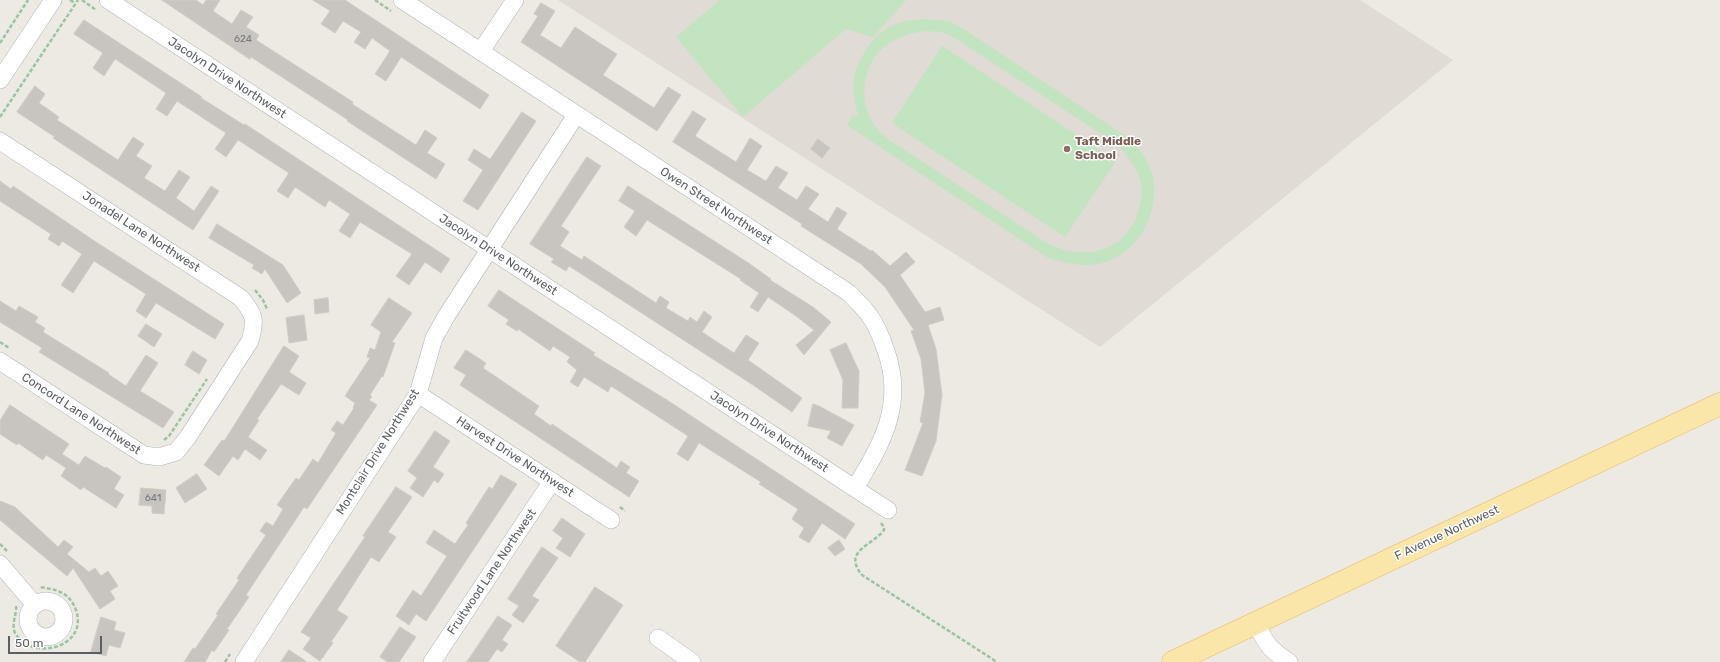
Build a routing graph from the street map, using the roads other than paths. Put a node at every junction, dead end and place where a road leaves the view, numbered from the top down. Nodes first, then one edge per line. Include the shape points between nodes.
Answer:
1 (52, 0) edge
2 (108, 0) edge
3 (402, 0) edge
4 (515, 0) edge
5 (481, 51) junction
6 (0, 80) edge
7 (576, 114) junction
8 (0, 141) edge
9 (490, 250) junction
10 (250, 341) joint
11 (7, 356) edge
12 (418, 394) junction
13 (1720, 404) edge
14 (552, 482) junction
15 (855, 488) junction
16 (884, 516) road end
17 (611, 520) dead end
18 (0, 564) edge
19 (35, 605) dead end
20 (1256, 622) junction
21 (658, 638) dead end
22 (239, 655) edge
23 (432, 662) edge
24 (692, 662) edge
25 (1173, 662) edge
26 (1289, 662) edge

1 - 6 street
2 - 9 street, Jacolyn Drive Northwest
3 - 5 street, Owen Street Northwest
4 - 5 street
5 - 7 street, Owen Street Northwest
7 - 9 street, Montclair Drive Northwest
7 - 15 street, Owen Street Northwest via 849,293 870,316 883,341 892,368 894,398 886,432
8 - 10 street, Jonadel Lane Northwest via 241,298 252,310 255,324
9 - 12 street, Montclair Drive Northwest via 434,338
9 - 15 street, Jacolyn Drive Northwest
10 - 11 street, Concord Lane Northwest via 188,437 176,452 159,457 144,455
12 - 14 street, Harvest Drive Northwest
12 - 22 street, Montclair Drive Northwest
13 - 20 main road, F Avenue Northwest
14 - 17 street, Harvest Drive Northwest
14 - 23 street, Fruitwood Lane Northwest
15 - 16 street, Jacolyn Drive Northwest
18 - 19 street
20 - 25 main road, F Avenue Northwest
20 - 26 street via 1270,649
21 - 24 street

